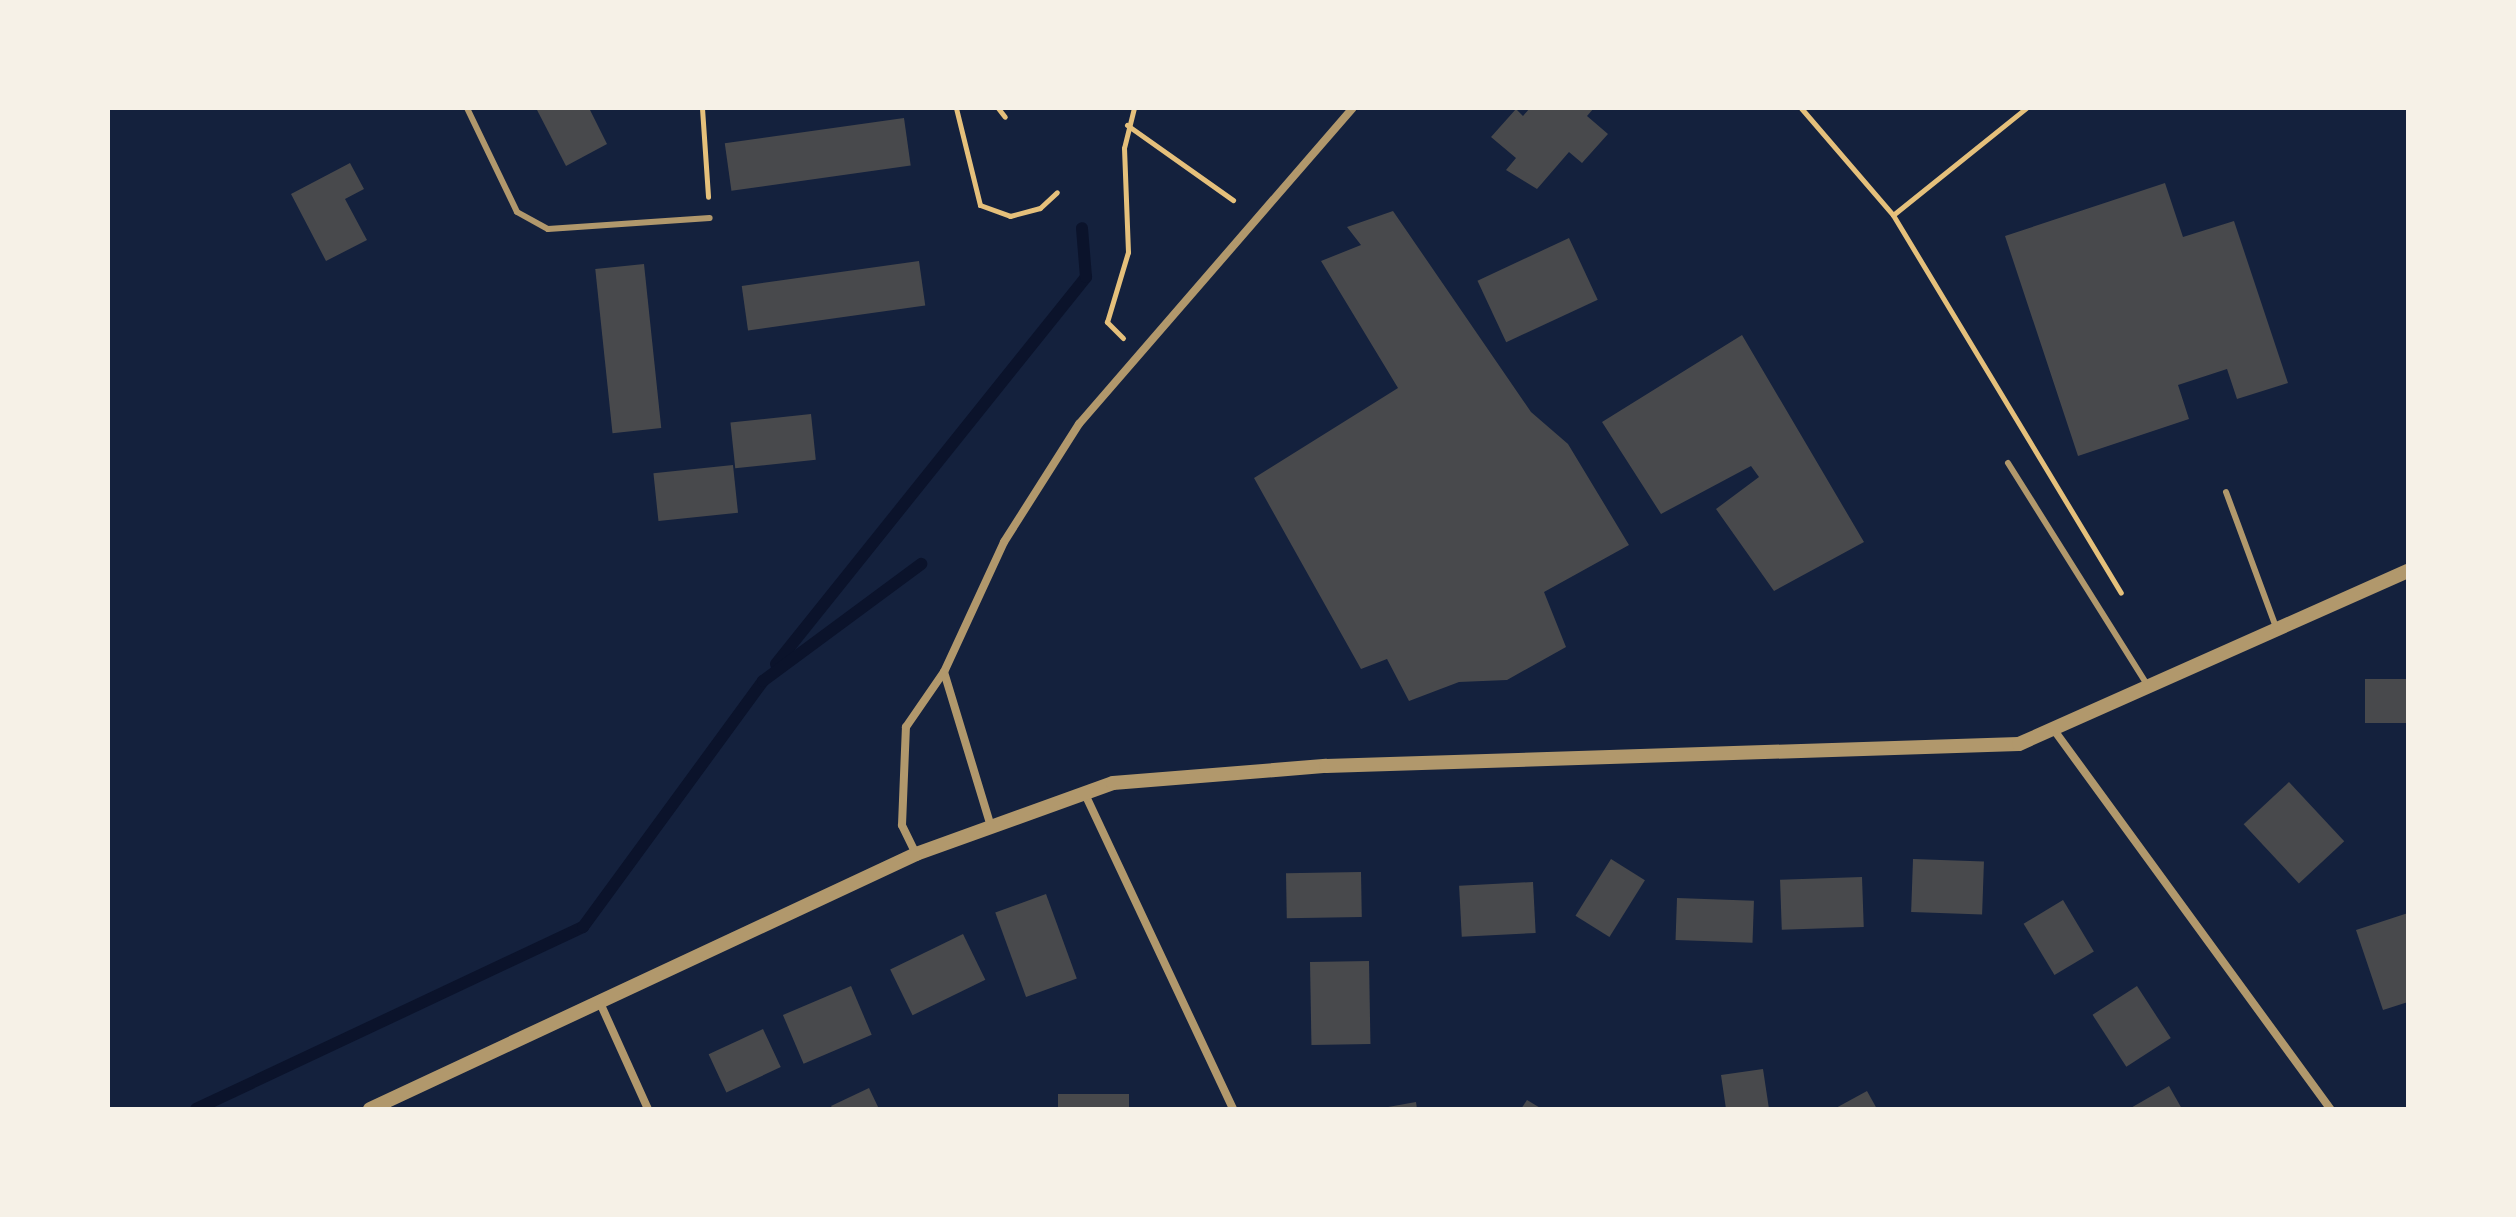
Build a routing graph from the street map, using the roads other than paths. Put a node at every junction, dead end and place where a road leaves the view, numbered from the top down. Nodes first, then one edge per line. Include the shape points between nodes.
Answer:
1 (467, 108) edge
2 (1353, 108) edge
3 (710, 218) road end
4 (2008, 463) dead end
5 (2226, 492) dead end
6 (2408, 571) edge
7 (2277, 630) junction
8 (944, 672) junction
9 (2149, 688) junction
10 (2054, 730) junction
11 (1084, 791) junction
12 (990, 823) junction
13 (916, 854) junction
14 (601, 1005) junction
15 (370, 1109) edge
16 (648, 1109) edge
17 (1233, 1109) edge
18 (2330, 1109) edge

1 - 3 lane via 517,212 548,229
2 - 8 street via 1138,353 1044,473 971,603
4 - 9 lane
5 - 7 lane
6 - 7 street
7 - 9 street
8 - 12 street
8 - 13 street via 906,727 902,825
9 - 10 street
10 - 11 street via 2019,744 1972,749 1221,770 1151,774
10 - 18 street
11 - 12 street
11 - 17 street
12 - 13 street
13 - 14 street
14 - 15 street
14 - 16 street

